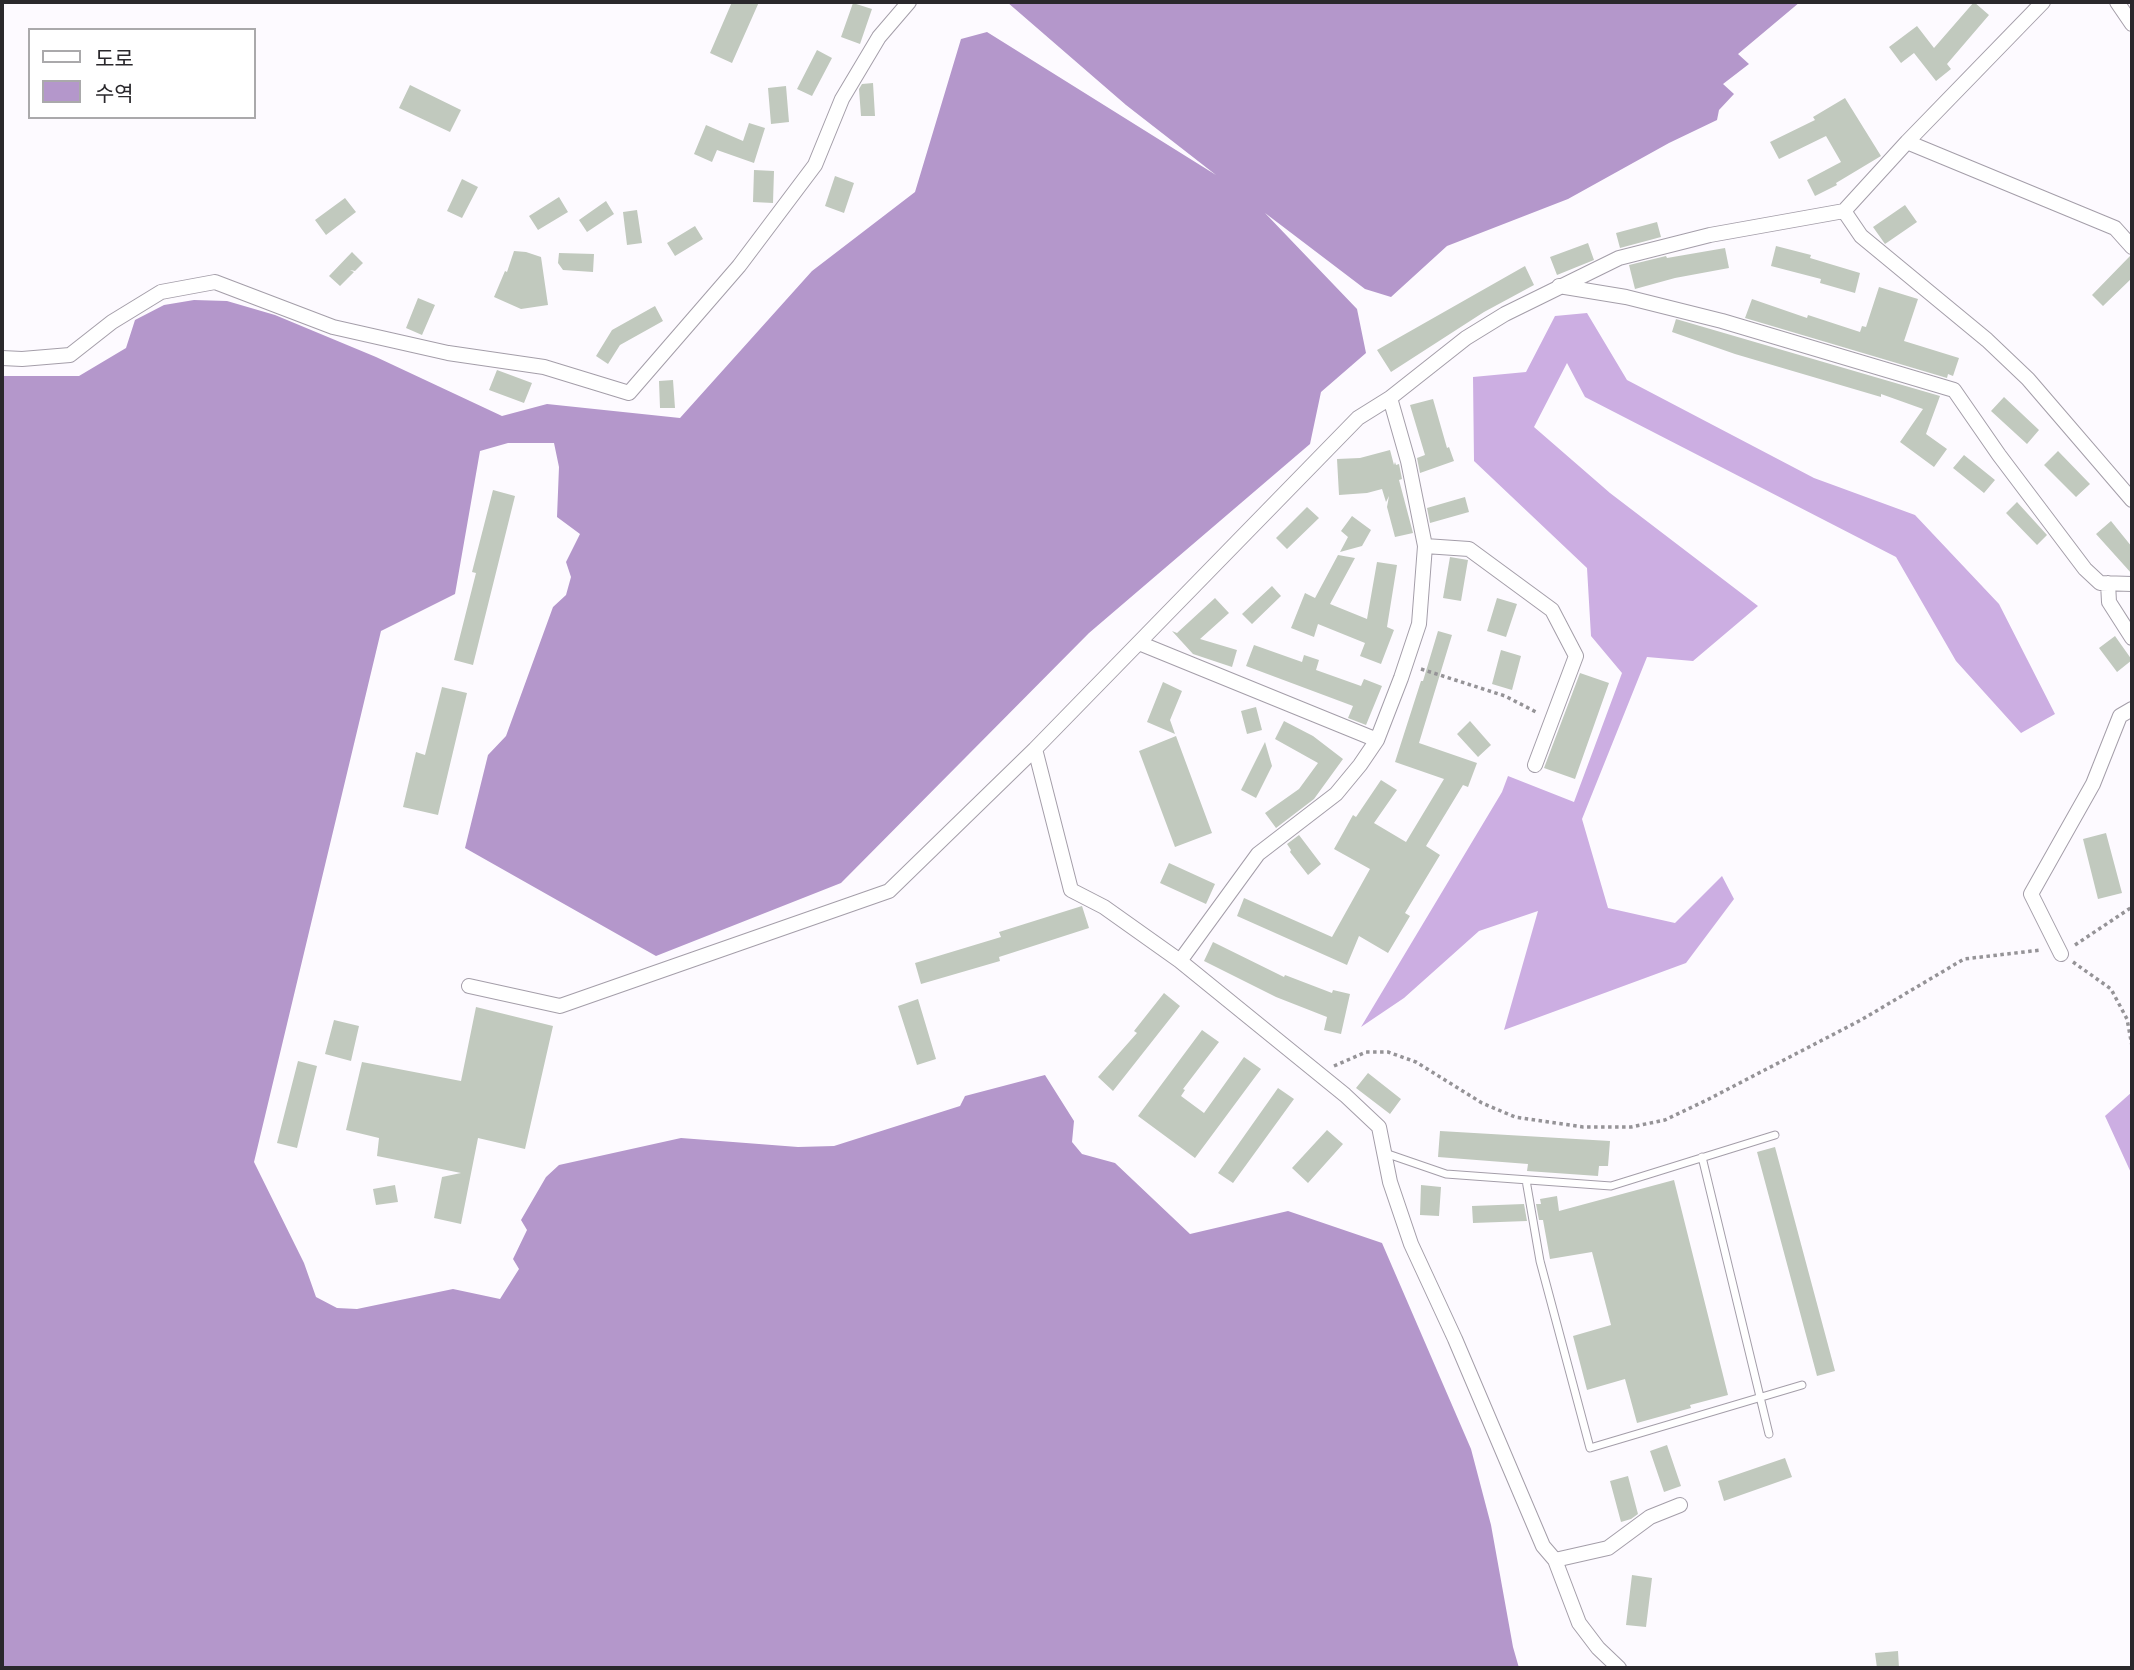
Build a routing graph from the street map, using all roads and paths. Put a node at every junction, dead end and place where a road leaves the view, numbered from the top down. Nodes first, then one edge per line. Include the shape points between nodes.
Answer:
1 (909, 2) edge
2 (2043, 2) edge
3 (2117, 2) edge
4 (2132, 24) edge
5 (1907, 142) junction
6 (1844, 211) junction
7 (2132, 247) edge
8 (1558, 286) junction
9 (2, 358) edge
10 (1390, 398) junction
11 (2132, 500) edge
12 (1425, 546) junction
13 (2108, 583) junction
14 (2132, 584) edge
15 (2132, 638) edge
16 (1139, 643) junction
17 (1405, 665) junction
18 (2132, 709) edge
19 (1552, 721) junction
20 (1377, 740) junction
21 (1035, 749) junction
22 (1535, 765) dead end
23 (2132, 907) edge
24 (2061, 954) junction
25 (1180, 961) junction
26 (469, 986) dead end
27 (2132, 1046) edge
28 (1320, 1075) junction
29 (1775, 1135) dead end
30 (1384, 1153) junction
31 (1702, 1157) junction
32 (1526, 1180) junction
33 (1802, 1385) dead end
34 (1760, 1398) junction
35 (1769, 1434) dead end
36 (1680, 1505) dead end
37 (1555, 1560) junction
38 (1619, 1668) edge

1 - 9 street via 879,37 842,99 816,165 740,266 629,393 544,367 448,353 333,327 215,282 160,292 70,355
2 - 5 street
3 - 4 street
5 - 6 street
5 - 7 street via 2115,228
6 - 8 street via 1710,235 1619,258
6 - 11 street via 1861,236 2028,379
8 - 10 street via 1466,338
8 - 13 street via 1722,321 1954,390 2085,569 2100,583
10 - 12 street
10 - 16 street via 1359,418
12 - 17 street via 1419,624
12 - 19 street via 1469,549 1552,610 1576,656
13 - 14 street
13 - 15 street via 2109,602
16 - 20 street
16 - 21 street
17 - 19 path via 1506,696
17 - 20 street
18 - 24 street via 2120,716 2093,784 2031,894
19 - 22 street
20 - 25 street via 1336,794 1258,854
21 - 25 street via 1070,890 1104,907
21 - 26 street via 888,891 560,1006
23 - 24 path
24 - 27 path via 2110,989 2127,1019
24 - 28 path via 2051,948 1964,959 1861,1020 1705,1101 1665,1120 1632,1127 1583,1127 1515,1117 1482,1103 1416,1062 1388,1052 1366,1052
25 - 28 street
28 - 30 street via 1379,1127
29 - 31 lane
30 - 32 lane via 1446,1174
30 - 37 street via 1411,1244 1543,1546
31 - 32 lane via 1611,1186
31 - 34 lane
32 - 34 lane via 1540,1261 1590,1448
33 - 34 lane
34 - 35 lane
36 - 37 street via 1650,1517 1608,1548
37 - 38 street via 1580,1623

